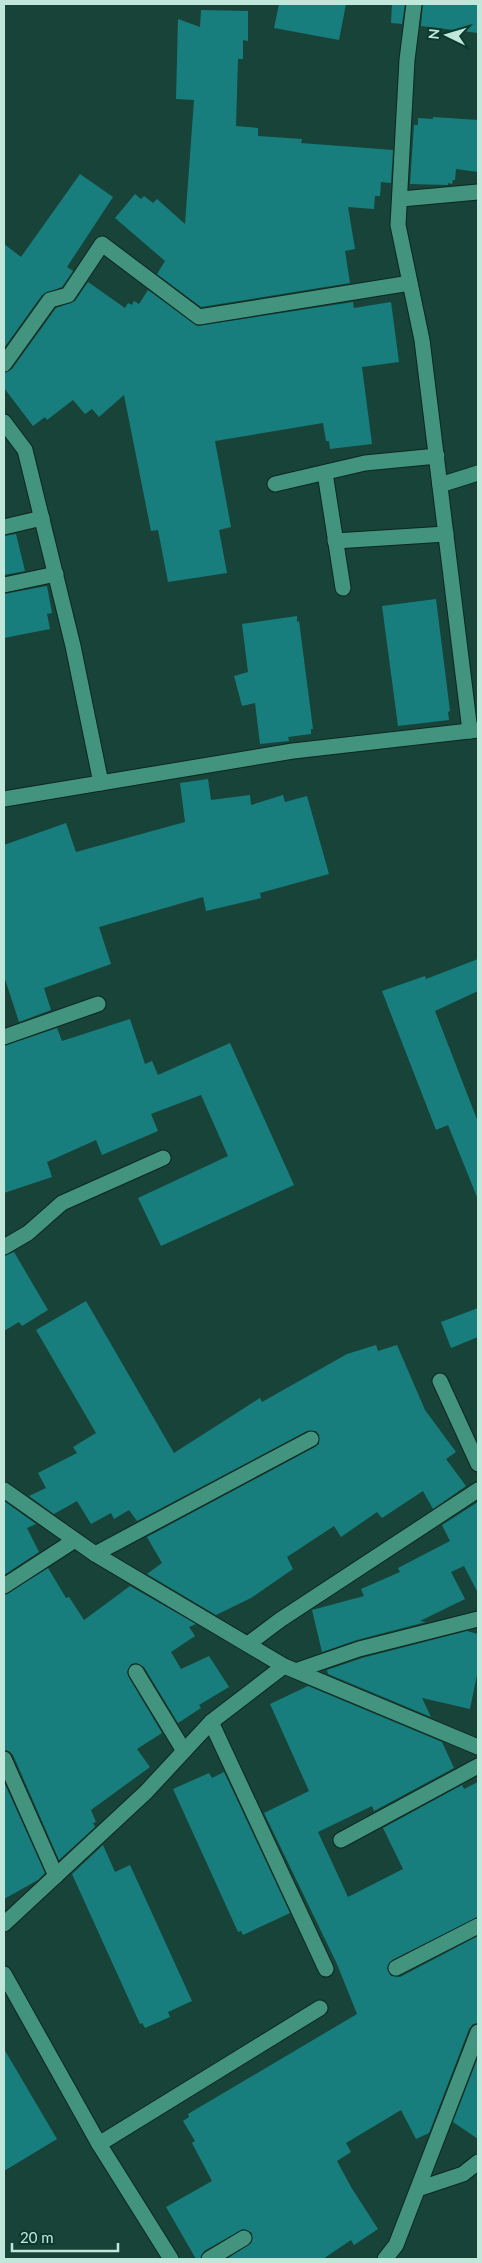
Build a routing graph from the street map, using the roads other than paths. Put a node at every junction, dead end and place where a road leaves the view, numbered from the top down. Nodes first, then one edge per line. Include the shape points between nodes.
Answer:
1 (414, 4) edge
2 (478, 192) edge
3 (401, 199) junction
4 (410, 283) junction
5 (4, 364) edge
6 (4, 422) edge
7 (437, 456) junction
8 (325, 473) junction
9 (478, 473) edge
10 (275, 484) dead end
11 (440, 485) junction
12 (42, 518) junction
13 (4, 527) edge
14 (446, 534) junction
15 (335, 541) junction
16 (56, 574) junction
17 (4, 585) edge
18 (343, 588) dead end
19 (474, 730) edge
20 (101, 783) junction
21 (4, 799) edge
22 (98, 1004) dead end
23 (4, 1037) edge
24 (163, 1158) dead end
25 (4, 1247) edge
26 (440, 1381) dead end
27 (310, 1440) dead end
28 (478, 1464) edge
29 (478, 1490) edge
30 (4, 1491) edge
31 (75, 1540) junction
32 (94, 1554) junction
33 (4, 1586) edge
34 (478, 1619) edge
35 (248, 1644) junction
36 (291, 1668) junction
37 (136, 1672) dead end
38 (211, 1722) junction
39 (478, 1747) edge
40 (184, 1751) junction
41 (4, 1759) edge
42 (478, 1766) edge
43 (341, 1840) dead end
44 (56, 1876) junction
45 (4, 1924) edge
46 (478, 1926) edge
47 (396, 1968) dead end
48 (326, 1969) dead end
49 (4, 1974) edge
50 (320, 2008) dead end
51 (478, 2032) edge
52 (99, 2144) junction
53 (478, 2162) edge
54 (418, 2189) junction
55 (244, 2238) dead end
56 (171, 2259) edge
57 (209, 2259) edge
58 (385, 2259) edge

1 - 3 street via 407,60
2 - 3 street
3 - 4 street via 398,224
4 - 5 street via 199,317 102,244 68,295 50,300
4 - 7 street via 422,340
6 - 12 street via 25,450
7 - 8 street via 365,463
7 - 11 street
8 - 10 street
8 - 15 street
9 - 11 street
11 - 14 street
12 - 13 street
12 - 16 street
14 - 15 street
14 - 19 street
15 - 18 street
16 - 17 street
16 - 20 street
19 - 20 street via 293,752
20 - 21 street
22 - 23 street
24 - 25 street via 62,1203 28,1233
26 - 28 street
27 - 32 street
29 - 35 street
30 - 31 street
31 - 32 street
31 - 33 street
32 - 35 street
34 - 36 street
35 - 36 street
36 - 38 street
36 - 39 street
37 - 40 street
38 - 40 street
38 - 48 street
40 - 44 street via 146,1792
41 - 44 street
42 - 43 street
44 - 45 street
46 - 47 street
49 - 52 street
50 - 52 street
51 - 54 street
52 - 56 street
53 - 54 street via 463,2174
54 - 58 street via 396,2245
55 - 57 street

